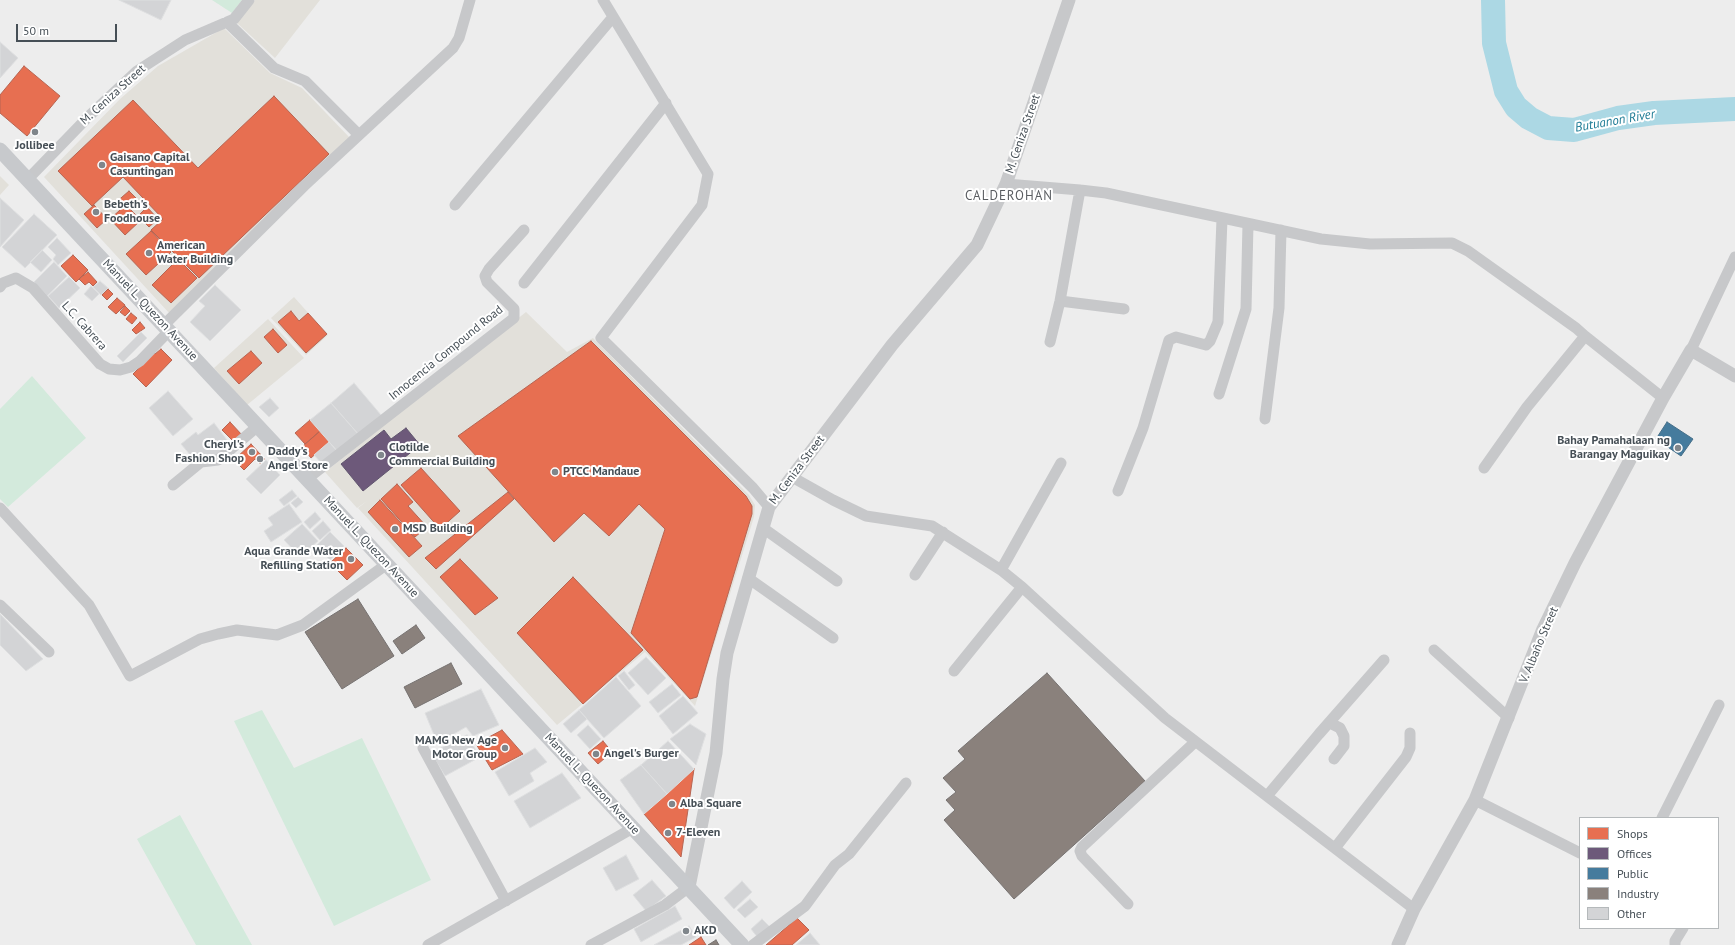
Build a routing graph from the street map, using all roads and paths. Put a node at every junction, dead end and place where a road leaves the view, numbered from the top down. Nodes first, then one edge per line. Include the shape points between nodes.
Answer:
1 (249, 0) edge
2 (470, 0) edge
3 (603, 0) edge
4 (1069, 0) edge
5 (614, 17) junction
6 (227, 22) junction
7 (666, 103) junction
8 (358, 134) junction
9 (0, 150) edge
10 (28, 179) junction
11 (1006, 184) junction
12 (1080, 190) junction
13 (455, 205) dead end
14 (1222, 219) junction
15 (1248, 224) junction
16 (524, 230) dead end
17 (1281, 230) junction
18 (1735, 257) edge
19 (524, 283) dead end
20 (0, 287) edge
21 (1060, 301) junction
22 (1124, 309) dead end
23 (167, 328) junction
24 (1585, 336) junction
25 (1050, 342) dead end
26 (1691, 350) junction
27 (1735, 376) edge
28 (1219, 394) dead end
29 (1663, 398) junction
30 (1265, 419) dead end
31 (258, 426) junction
32 (1061, 463) dead end
33 (1484, 468) dead end
34 (792, 477) junction
35 (307, 479) junction
36 (174, 485) dead end
37 (1118, 491) dead end
38 (769, 507) junction
39 (0, 508) edge
40 (763, 528) junction
41 (943, 532) junction
42 (387, 564) junction
43 (1001, 570) junction
44 (915, 575) dead end
45 (748, 578) junction
46 (837, 581) dead end
47 (1022, 587) junction
48 (0, 605) edge
49 (834, 638) dead end
50 (1434, 650) dead end
51 (49, 652) dead end
52 (1384, 660) dead end
53 (954, 671) dead end
54 (1719, 705) dead end
55 (1508, 718) junction
56 (1330, 723) junction
57 (1410, 733) dead end
58 (1195, 742) junction
59 (423, 748) dead end
60 (1334, 759) dead end
61 (906, 782) dead end
62 (1267, 796) junction
63 (1475, 800) junction
64 (1663, 817) edge
65 (633, 828) junction
66 (1335, 848) junction
67 (1579, 852) edge
68 (689, 887) junction
69 (506, 901) junction
70 (1128, 904) dead end
71 (1414, 909) junction
72 (1682, 929) edge
73 (1675, 944) edge
74 (428, 945) edge
75 (591, 945) edge
76 (742, 945) edge
77 (753, 945) edge
78 (1398, 945) edge

1 - 6 street, M. Ceniza Street via 234,19
2 - 8 street via 453,48
3 - 5 street
4 - 11 street, M. Ceniza Street
5 - 7 street
5 - 13 street
6 - 8 street via 274,68 305,81
6 - 10 street, M. Ceniza Street via 185,40 137,71
7 - 19 street
7 - 38 street via 708,174 702,205 601,338 753,488
8 - 23 street
9 - 10 main road, Manuel L. Quezon Avenue
10 - 23 main road, Manuel L. Quezon Avenue
11 - 12 street
11 - 34 street, M. Ceniza Street via 977,245 892,345
12 - 14 street via 1106,193
12 - 21 street
14 - 15 street
14 - 37 street via 1218,322 1206,345 1176,337 1169,340 1143,428
15 - 17 street
15 - 28 street via 1246,309
16 - 35 street, Innocencia Compound Road via 485,276 487,282 514,309 514,318
17 - 24 street via 1320,239 1370,244 1452,243 1468,250
17 - 30 street via 1279,308
18 - 26 street
20 - 23 street, L.C. Cabrera via 3,283 16,278 33,288 100,364 109,369 120,370 140,361
21 - 22 street
21 - 25 street
23 - 31 main road, Manuel L. Quezon Avenue
24 - 29 street
24 - 33 street via 1527,407
26 - 27 street
26 - 29 street, V. Albaño Street
29 - 55 street, V. Albaño Street via 1543,629
31 - 35 main road, Manuel L. Quezon Avenue
31 - 36 street via 218,460 201,462
32 - 43 street
34 - 38 street, M. Ceniza Street
34 - 41 street via 866,516 932,526
35 - 42 main road, Manuel L. Quezon Avenue
38 - 40 street, M. Ceniza Street
39 - 42 street via 89,605 130,676 200,639 237,630 277,635 303,625
40 - 45 street, M. Ceniza Street
40 - 46 street
41 - 43 street
41 - 44 street
42 - 65 main road, Manuel L. Quezon Avenue
43 - 47 street
45 - 49 street
45 - 68 street, M. Ceniza Street via 727,652 716,753
47 - 53 street
47 - 58 street via 1165,718
48 - 51 street
50 - 55 street
52 - 56 street
54 - 64 street
55 - 63 street, V. Albaño Street
56 - 60 street via 1340,728 1344,736 1344,746
56 - 62 street
57 - 66 street via 1410,748 1406,757
58 - 62 street
58 - 70 street via 1080,851
59 - 69 street
61 - 77 street via 849,854 835,865 805,906
62 - 66 street
63 - 67 street
63 - 71 street, V. Albaño Street
65 - 68 main road, Manuel L. Quezon Avenue
65 - 69 street
66 - 71 street
68 - 75 street via 665,904
68 - 76 main road, Manuel L. Quezon Avenue
69 - 74 street
71 - 78 street, V. Albaño Street
72 - 73 street

